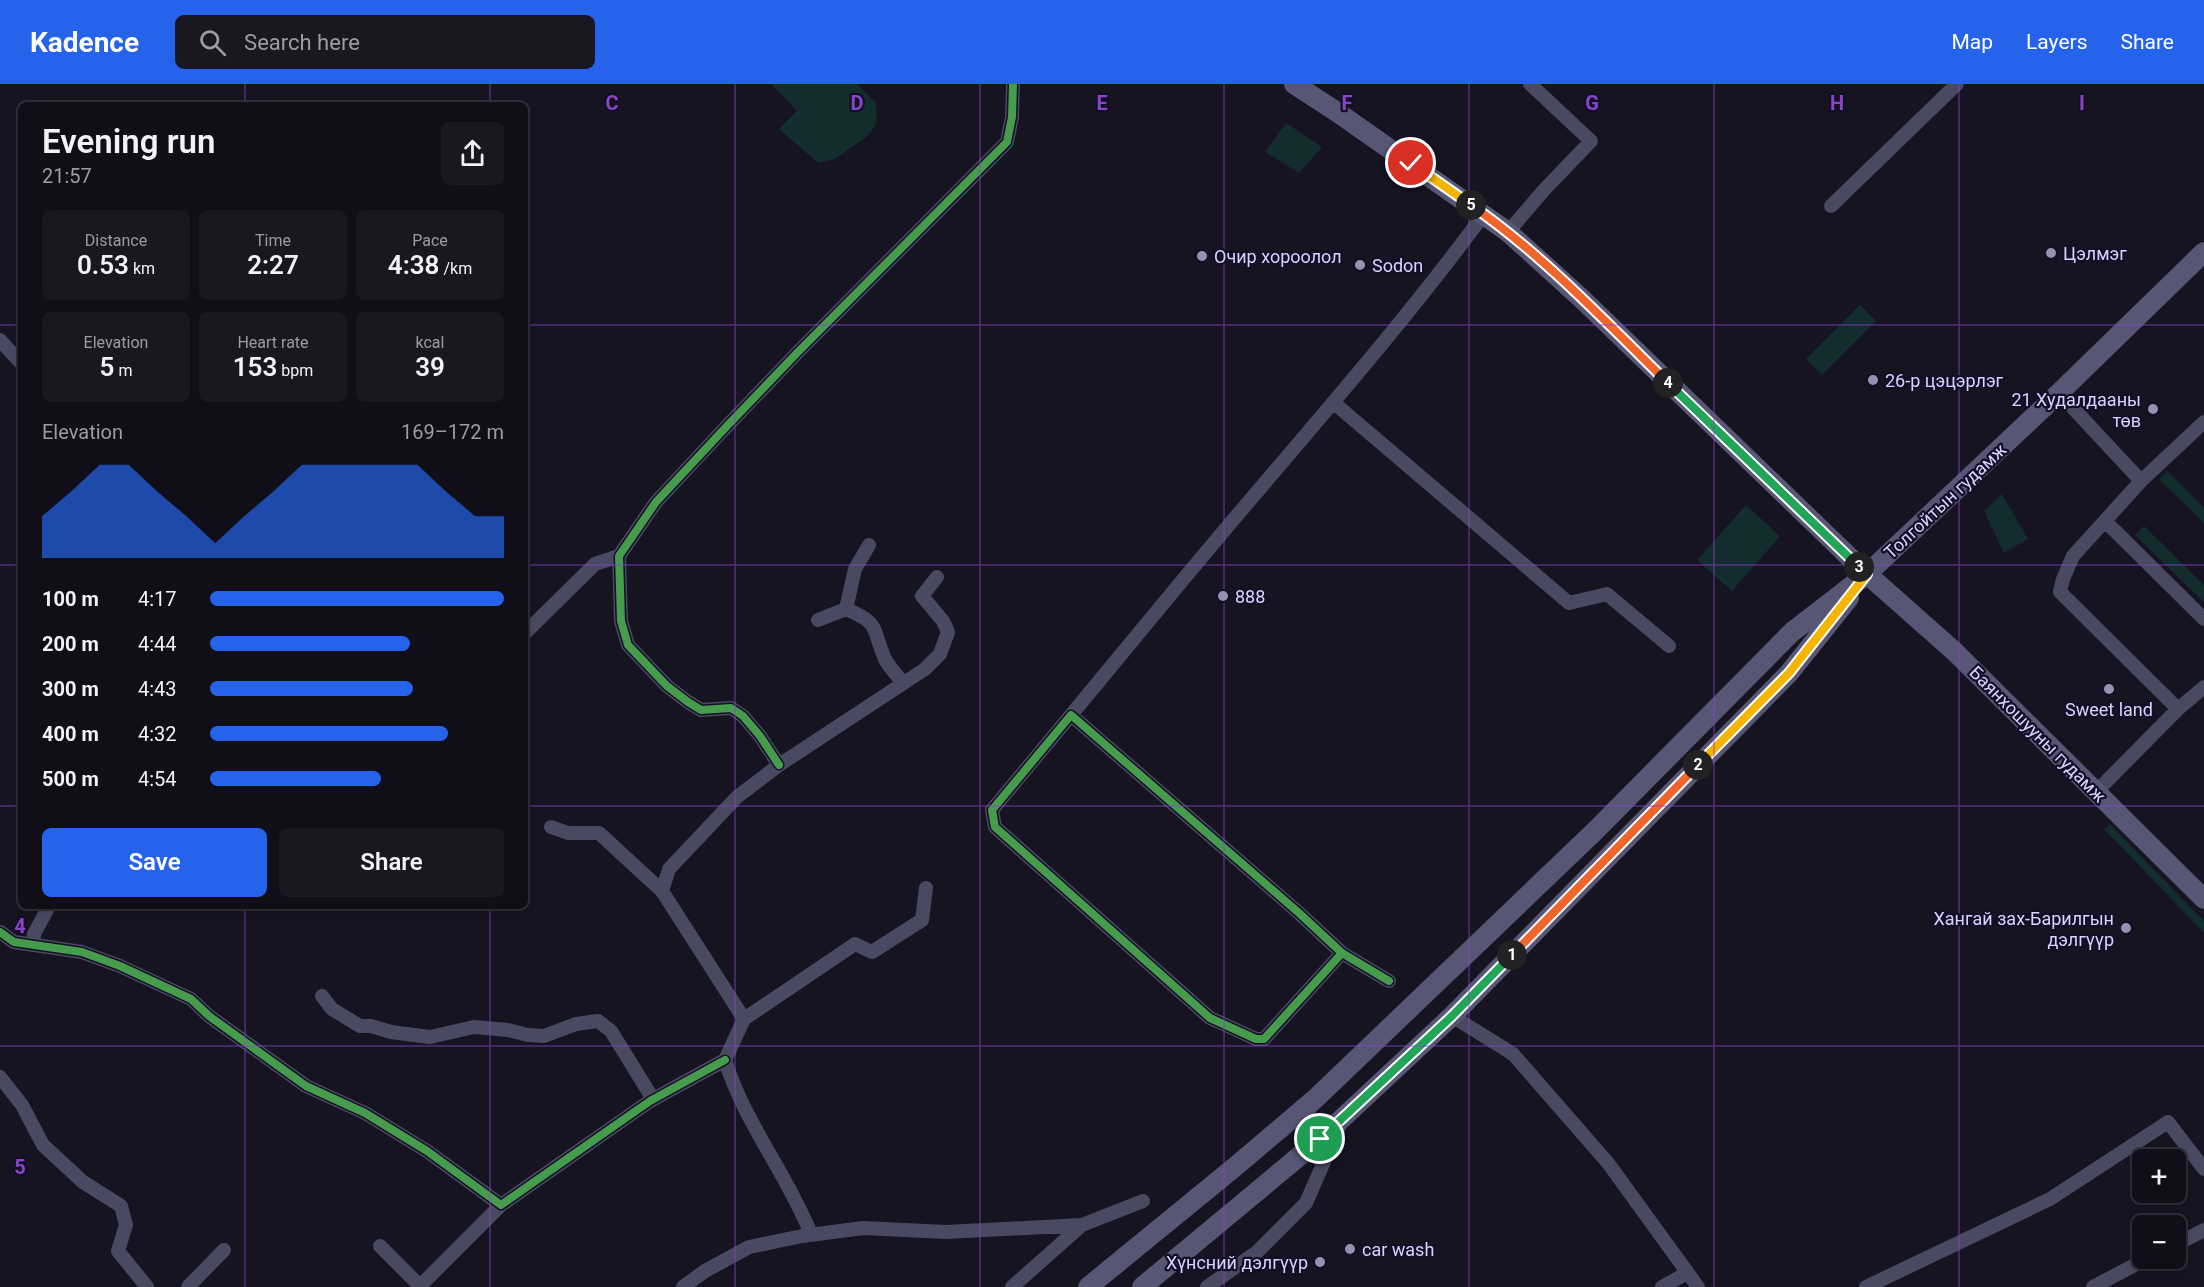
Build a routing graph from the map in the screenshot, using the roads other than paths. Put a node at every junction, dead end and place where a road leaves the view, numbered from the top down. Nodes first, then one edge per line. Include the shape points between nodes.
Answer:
1 (1013, 84) edge
2 (1294, 84) edge
3 (1530, 84) edge
4 (1956, 84) edge
5 (1831, 206) dead end
6 (1484, 214) junction
7 (1508, 232) junction
8 (2204, 252) edge
9 (0, 340) edge
10 (18, 360) edge
11 (2059, 393) junction
12 (1334, 403) junction
13 (2204, 422) edge
14 (2141, 481) junction
15 (2106, 522) junction
16 (869, 544) dead end
17 (619, 556) junction
18 (1867, 574) junction
19 (937, 577) dead end
20 (846, 609) junction
21 (2204, 619) edge
22 (818, 620) dead end
23 (528, 630) edge
24 (1669, 646) dead end
25 (902, 682) junction
26 (2204, 687) edge
27 (2178, 709) junction
28 (1071, 715) junction
29 (779, 765) junction
30 (2096, 792) junction
31 (551, 827) dead end
32 (926, 888) dead end
33 (662, 891) junction
34 (2204, 899) edge
35 (47, 909) edge
36 (0, 932) edge
37 (33, 945) junction
38 (1342, 953) junction
39 (1389, 981) dead end
40 (322, 996) dead end
41 (1452, 1016) junction
42 (744, 1019) junction
43 (725, 1060) junction
44 (0, 1077) edge
45 (652, 1099) junction
46 (1343, 1118) junction
47 (2204, 1170) edge
48 (1143, 1201) dead end
49 (501, 1205) junction
50 (1082, 1225) junction
51 (2204, 1230) edge
52 (811, 1234) junction
53 (2186, 1239) edge
54 (380, 1246) dead end
55 (224, 1250) dead end
56 (2132, 1266) edge
57 (1687, 1273) junction
58 (147, 1287) edge
59 (188, 1287) edge
60 (683, 1287) edge
61 (1012, 1287) edge
62 (1088, 1287) edge
63 (1142, 1287) edge
64 (1207, 1287) edge
65 (1662, 1287) edge
66 (1698, 1287) edge
67 (1866, 1287) edge
68 (2093, 1287) edge

1 - 17 street via 1007,142 712,442 656,502
2 - 6 main road, Баянхошууны гудамж
3 - 7 street via 1591,141
4 - 5 street
6 - 7 main road, Баянхошууны гудамж
6 - 12 street
7 - 18 main road, Баянхошууны гудамж
8 - 11 main road, Толгойтын гудамж
9 - 10 street
11 - 14 street
11 - 18 main road, Толгойтын гудамж
12 - 24 street via 1569,603 1607,594
12 - 28 street
13 - 14 street
14 - 15 street
15 - 21 street
15 - 27 street via 2073,556 2060,592
16 - 20 street via 855,569
17 - 23 street via 595,564
17 - 29 street via 621,621 628,645 688,702 701,710 731,708 743,716
18 - 30 main road, Баянхошууны гудамж via 1955,652
18 - 41 main road via 1789,673
18 - 62 main road via 1792,632 1595,831 1315,1099
19 - 25 street via 922,596 948,632 940,654 925,669
20 - 22 street
20 - 25 street via 865,617 877,631 886,660
25 - 29 street
26 - 27 street
27 - 30 street
28 - 38 street
28 - 38 street via 992,810 995,827 1210,1018 1264,1039
29 - 33 street via 737,797 669,869
30 - 34 main road, Баянхошууны гудамж
31 - 33 street via 568,833 599,832
32 - 42 street via 922,920 872,951 855,944
33 - 42 street
35 - 37 street via 34,934
36 - 37 street via 14,942
37 - 49 street via 82,952 191,999 306,1086 365,1113 427,1151
38 - 39 street
40 - 45 street via 332,1009 360,1026 430,1037 474,1027 544,1036 598,1020 611,1031
41 - 46 main road
41 - 57 street via 1513,1054 1608,1163
42 - 43 street
43 - 45 street
43 - 52 street via 731,1081 799,1204
44 - 58 street via 44,1145 82,1182 121,1206 126,1225 118,1251
45 - 49 street
46 - 63 main road
46 - 64 street via 1306,1203 1257,1251
47 - 67 street via 2168,1122 2050,1199
48 - 50 street
49 - 54 street via 420,1286
50 - 52 street via 946,1232 863,1228
50 - 61 street
51 - 53 street
52 - 60 street via 749,1247
55 - 59 street
56 - 68 street
57 - 65 street
57 - 66 street

